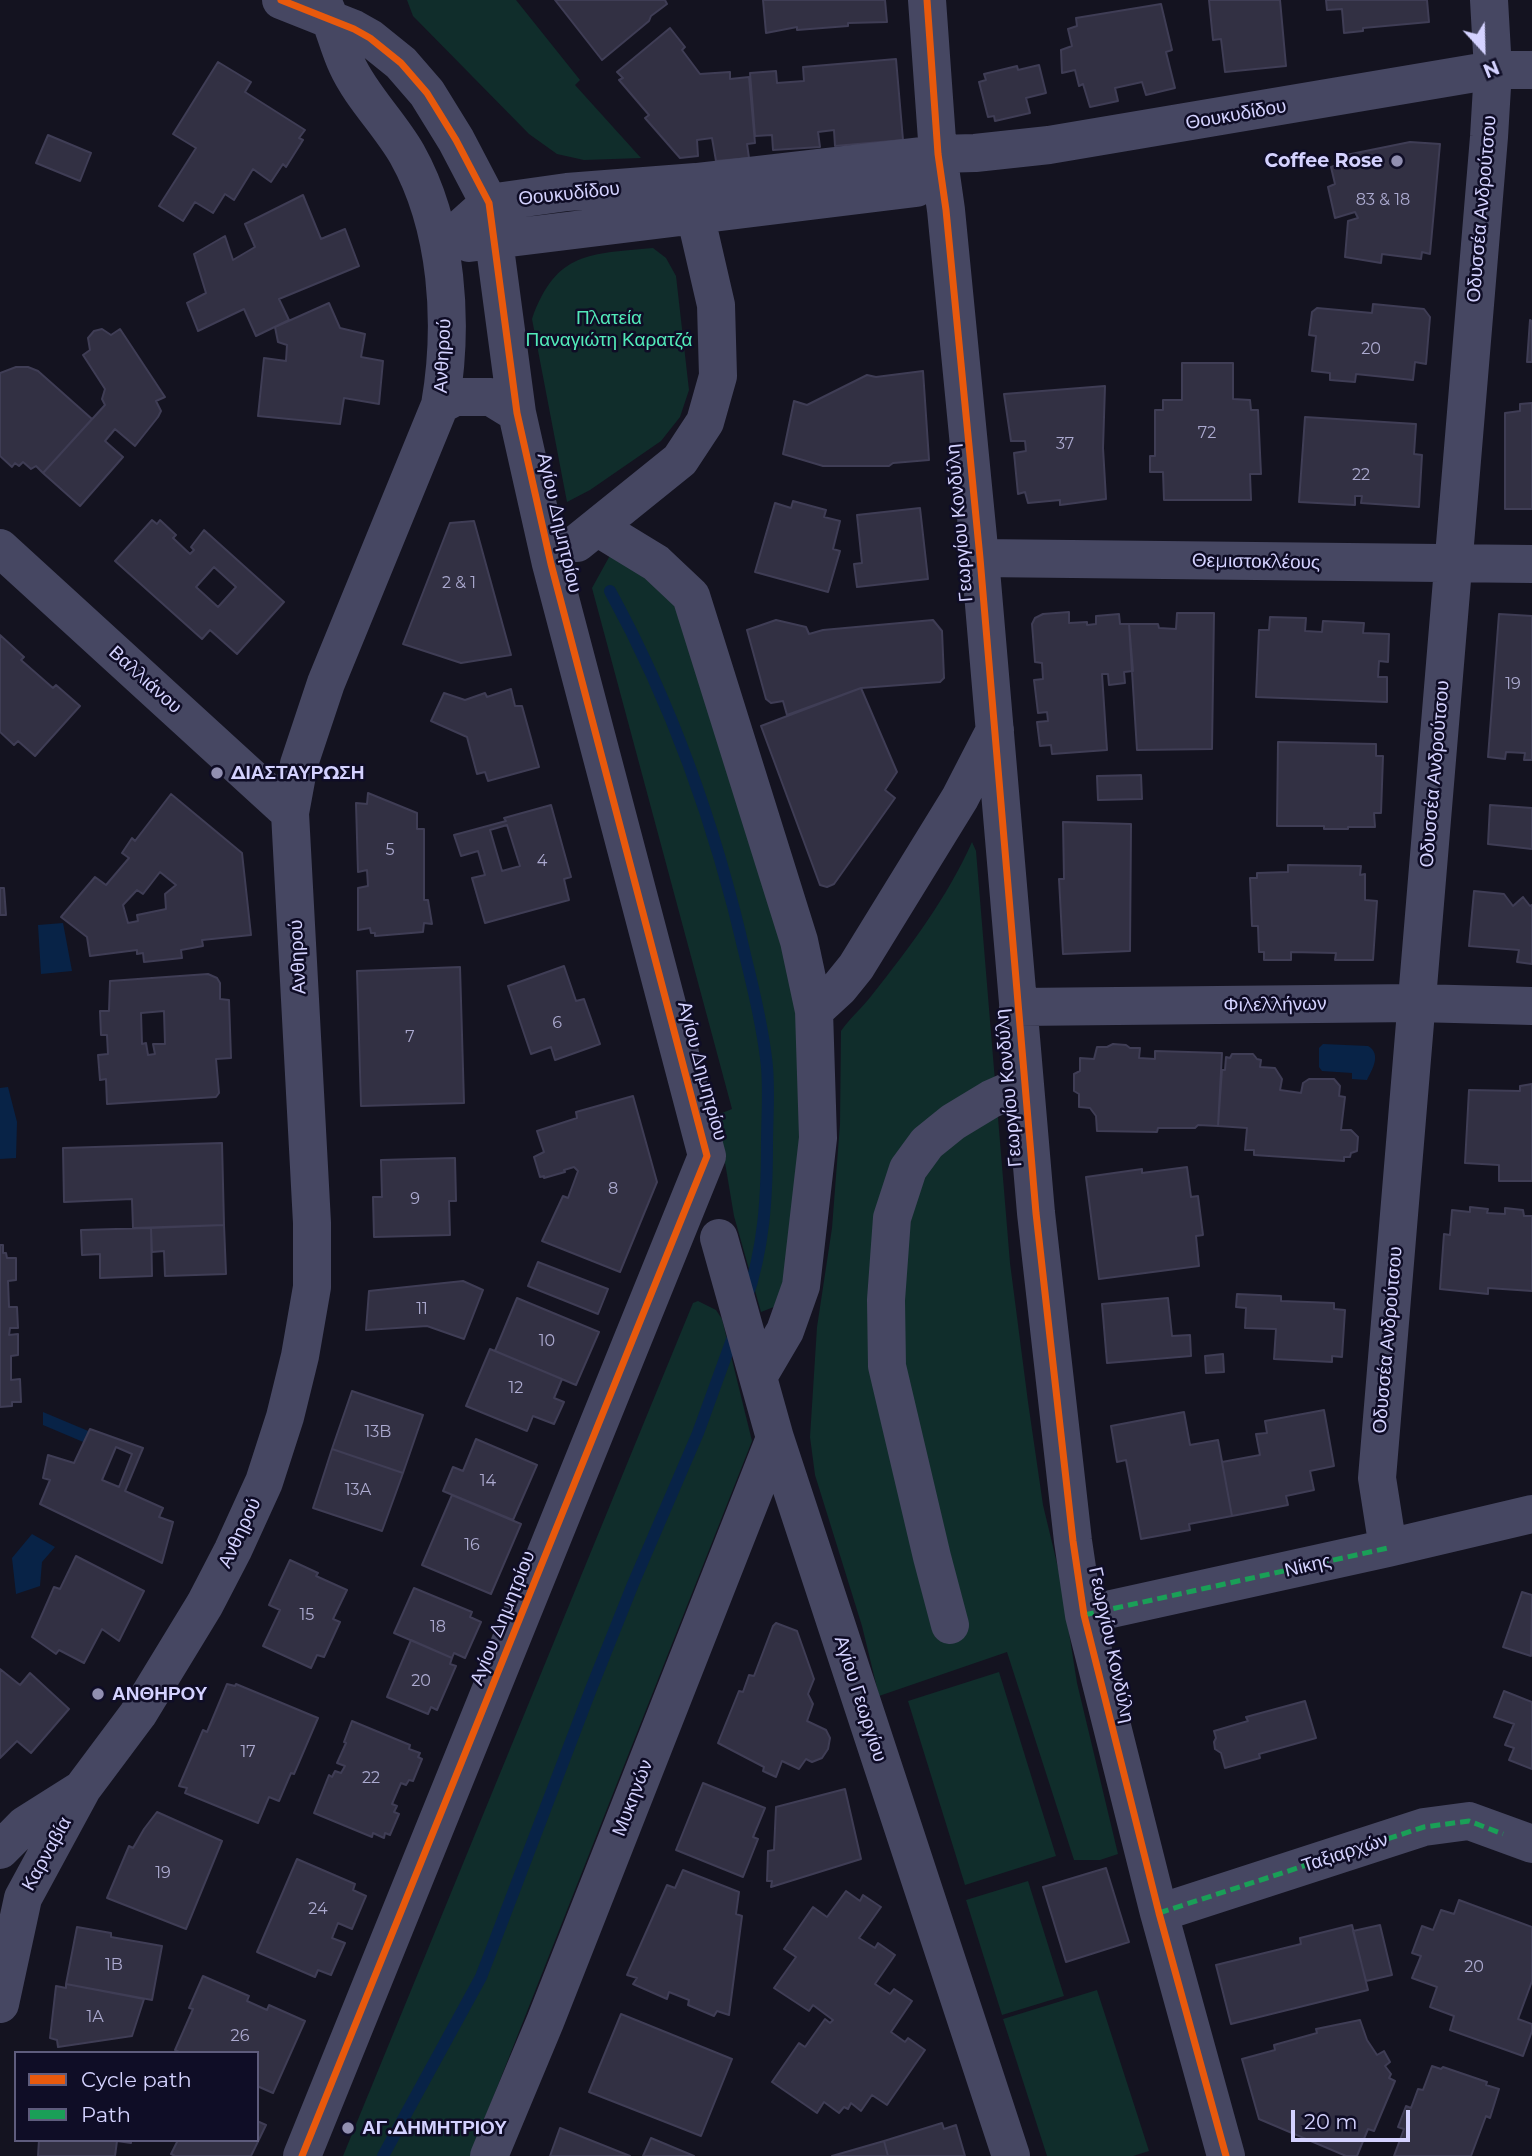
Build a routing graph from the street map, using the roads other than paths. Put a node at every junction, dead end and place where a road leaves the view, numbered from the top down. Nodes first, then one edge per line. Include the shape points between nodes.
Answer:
1 (281, 0) edge
2 (927, 0) edge
3 (1489, 0) edge
4 (346, 16) edge
5 (1532, 70) edge
6 (1493, 71) junction
7 (938, 154) junction
8 (916, 188) junction
9 (489, 203) junction
10 (946, 210) junction
11 (695, 214) junction
12 (494, 241) junction
13 (440, 246) junction
14 (440, 405) junction
15 (517, 413) junction
16 (597, 527) junction
17 (0, 548) edge
18 (980, 558) junction
19 (551, 564) junction
20 (1452, 564) junction
21 (1532, 564) edge
22 (995, 730) junction
23 (290, 813) junction
24 (1416, 1003) junction
25 (1532, 1006) edge
26 (1018, 1007) junction
27 (814, 1011) junction
28 (1025, 1084) junction
29 (722, 1249) dead end
30 (754, 1363) junction
31 (775, 1438) junction
32 (1532, 1514) edge
33 (1388, 1548) junction
34 (1084, 1615) junction
35 (950, 1625) dead end
36 (82, 1789) junction
37 (1518, 1839) edge
38 (0, 1850) edge
39 (1159, 1913) junction
40 (0, 2004) edge
41 (491, 2155) edge
42 (302, 2156) edge
43 (1011, 2156) edge
44 (1226, 2156) edge

1 - 4 street, Αγίου Δημητρίου
2 - 7 street, Γεωργίου Κονδύλη
3 - 6 street, Οδυσσέα Ανδρούτσου
4 - 9 street, Αγίου Δημητρίου via 401,63 426,93
4 - 13 street, Ανθηρού via 348,67 407,154 424,190
5 - 6 street, Θουκυδίδου
6 - 7 street, Θουκυδίδου via 1085,139
6 - 20 street, Οδυσσέα Ανδρούτσου
7 - 8 street via 935,173
7 - 9 street, Θουκυδίδου
7 - 10 street, Γεωργίου Κονδύλη
8 - 10 street
8 - 11 street, Θουκυδίδου
9 - 12 street, Αγίου Δημητρίου
9 - 13 street
10 - 18 street, Γεωργίου Κονδύλη
11 - 12 street, Θουκυδίδου
11 - 16 street via 716,305 718,376 705,422 680,460
12 - 13 street, Θουκυδίδου
12 - 15 street, Αγίου Δημητρίου
13 - 14 street, Ανθηρού via 446,337
14 - 15 street via 455,397 491,397
14 - 23 street, Ανθηρού via 326,683 299,764
15 - 19 street, Αγίου Δημητρίου
16 - 19 street
16 - 27 street via 656,563 691,596 799,941
17 - 23 street, Βαλλιάνου
18 - 20 street, Θεμιστοκλέους
18 - 22 street, Γεωργίου Κονδύλη
19 - 42 street, Αγίου Δημητρίου via 707,1156
20 - 21 street, Θεμιστοκλέους
20 - 24 street, Οδυσσέα Ανδρούτσου
22 - 26 street, Γεωργίου Κονδύλη
22 - 27 street via 960,798 856,967
23 - 36 street, Ανθηρού via 312,1223 312,1287 300,1356 264,1482 233,1550 138,1714
24 - 25 street, Φιλελλήνων
24 - 26 street, Φιλελλήνων
24 - 33 street, Οδυσσέα Ανδρούτσου via 1377,1478
26 - 28 street, Γεωργίου Κονδύλη
27 - 30 street via 818,1138 801,1286 785,1331
28 - 34 street, Γεωργίου Κονδύλη via 1055,1401
28 - 35 street via 991,1099 927,1143 908,1169 892,1218 887,1366
29 - 30 street, Αγίου Γεωργίου
30 - 31 street, Αγίου Γεωργίου
31 - 41 street, Μυκηνών
31 - 43 street, Αγίου Γεωργίου
32 - 33 street, Νίκης
33 - 34 street, Νίκης
34 - 39 street, Γεωργίου Κονδύλη
36 - 38 street, Ανθηρού via 25,1825
36 - 40 street, Καρναβία via 23,1898
37 - 39 street, Ταξιαρχών via 1469,1821 1424,1827
39 - 44 street, Γεωργίου Κονδύλη

